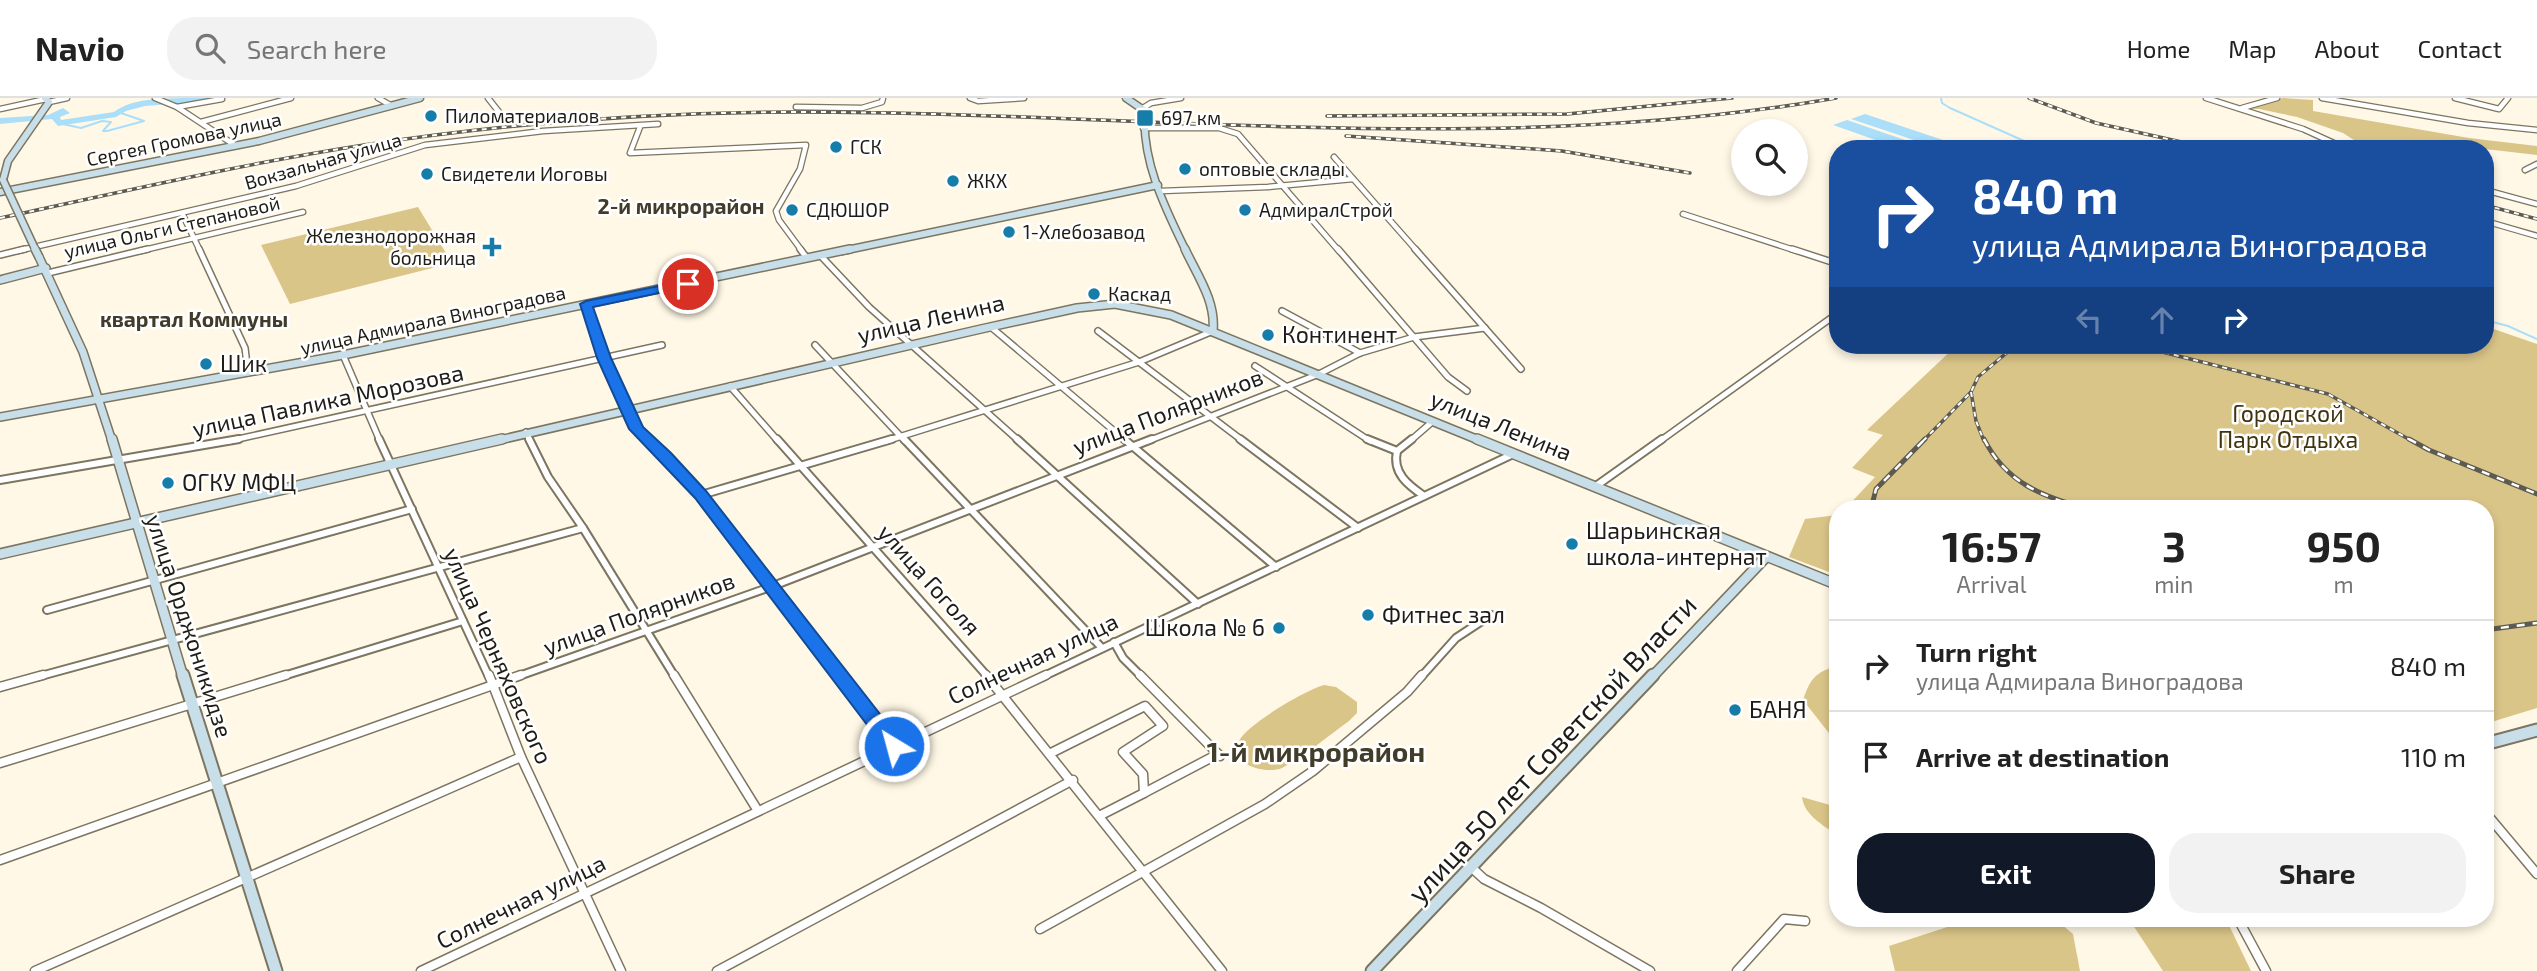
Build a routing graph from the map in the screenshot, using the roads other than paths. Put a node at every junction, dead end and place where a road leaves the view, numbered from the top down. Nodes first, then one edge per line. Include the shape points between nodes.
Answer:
1 (67, 98) edge
2 (291, 98) edge
3 (378, 98) edge
4 (420, 98) edge
5 (488, 98) edge
6 (883, 98) edge
7 (970, 98) edge
8 (1024, 98) edge
9 (1126, 98) edge
10 (1181, 98) edge
11 (2206, 98) edge
12 (2277, 98) edge
13 (2322, 98) edge
14 (2455, 98) edge
15 (2508, 98) edge
16 (47, 99) edge
17 (222, 99) edge
18 (161, 100) edge
19 (392, 106) junction
20 (177, 107) junction
21 (796, 107) dead end
22 (1143, 108) junction
23 (2240, 108) junction
24 (0, 109) edge
25 (499, 112) dead end
26 (201, 122) junction
27 (657, 124) dead end
28 (1143, 125) junction
29 (640, 127) junction
30 (2537, 130) edge
31 (2325, 140) edge
32 (236, 146) junction
33 (1334, 157) dead end
34 (2537, 164) edge
35 (2525, 170) dead end
36 (1353, 179) junction
37 (1284, 186) junction
38 (1160, 188) junction
39 (0, 191) edge
40 (2494, 192) edge
41 (2537, 204) edge
42 (303, 212) dead end
43 (182, 213) junction
44 (1683, 214) dead end
45 (2494, 224) edge
46 (2537, 236) edge
47 (194, 238) junction
48 (0, 255) edge
49 (820, 255) junction
50 (807, 258) junction
51 (1829, 261) edge
52 (43, 265) junction
53 (21, 274) junction
54 (2, 280) edge
55 (586, 304) junction
56 (1282, 311) dead end
57 (1829, 319) edge
58 (991, 327) junction
59 (1485, 328) junction
60 (1098, 331) dead end
61 (1213, 331) junction
62 (1414, 337) junction
63 (662, 345) dead end
64 (815, 345) dead end
65 (912, 345) junction
66 (1360, 353) junction
67 (343, 355) junction
68 (604, 358) junction
69 (1139, 362) junction
70 (833, 363) junction
71 (1255, 366) dead end
72 (1521, 369) dead end
73 (248, 373) junction
74 (1319, 374) junction
75 (730, 386) junction
76 (1059, 387) junction
77 (1287, 387) junction
78 (1467, 391) dead end
79 (99, 400) junction
80 (627, 410) junction
81 (369, 411) junction
82 (986, 411) junction
83 (0, 417) edge
84 (1210, 417) junction
85 (1432, 422) junction
86 (526, 432) junction
87 (901, 437) junction
88 (1133, 446) junction
89 (1397, 450) junction
90 (1511, 455) junction
91 (120, 461) junction
92 (390, 464) junction
93 (802, 466) junction
94 (1057, 476) junction
95 (0, 480) edge
96 (1596, 486) junction
97 (701, 495) junction
98 (1424, 496) junction
99 (412, 509) junction
100 (971, 510) junction
101 (135, 523) junction
102 (583, 528) junction
103 (1358, 528) junction
104 (873, 548) junction
105 (0, 554) edge
106 (1765, 558) junction
107 (438, 566) junction
108 (1276, 567) junction
109 (154, 581) junction
110 (1829, 582) edge
111 (773, 586) junction
112 (1198, 604) junction
113 (47, 610) dead end
114 (1491, 615) dead end
115 (463, 621) junction
116 (647, 632) junction
117 (171, 641) junction
118 (1114, 642) junction
119 (1102, 648) junction
120 (0, 687) edge
121 (494, 687) junction
122 (1003, 694) junction
123 (194, 706) junction
124 (2537, 730) edge
125 (2494, 742) edge
126 (894, 746) junction
127 (1051, 753) junction
128 (521, 757) junction
129 (0, 763) edge
130 (1073, 780) junction
131 (219, 784) junction
132 (1144, 793) junction
133 (758, 811) junction
134 (1101, 815) junction
135 (2494, 823) edge
136 (0, 860) edge
137 (1472, 868) junction
138 (1144, 870) junction
139 (2537, 874) edge
140 (246, 879) junction
141 (586, 891) junction
142 (1805, 921) dead end
143 (2242, 927) edge
144 (1040, 929) dead end
145 (35, 971) edge
146 (276, 971) edge
147 (421, 971) edge
148 (621, 971) edge
149 (717, 971) edge
150 (1222, 971) edge
151 (1372, 971) edge
152 (1650, 971) edge
153 (1737, 971) edge
154 (2266, 971) edge

1 - 16 street
2 - 26 street
3 - 19 street
4 - 19 street, Сергея Громова улица
5 - 25 street
6 - 21 street via 877,105 862,107
7 - 8 street
9 - 22 street
10 - 22 street
11 - 23 street
12 - 23 street
13 - 30 street
14 - 15 street via 2499,109
16 - 24 street
16 - 52 street, улица Орджоникидзе, bridge via 44,115 2,172
17 - 20 street
18 - 20 street
19 - 32 street, Сергея Громова улица
20 - 26 street
22 - 28 street
23 - 31 street
26 - 32 street
27 - 29 street, Вокзальная улица
28 - 37 street via 1234,131
28 - 38 street
29 - 43 street, Вокзальная улица via 543,131 425,145 296,186
29 - 50 street via 630,153 806,145 800,169 776,211
32 - 39 street, Сергея Громова улица
33 - 36 street
34 - 35 street
36 - 37 street
36 - 59 street
37 - 38 street
37 - 62 street
38 - 49 street, улица Адмирала Виноградова
38 - 61 street via 1205,290 1215,321
40 - 41 street
42 - 47 street, улица Ольги Степановой
43 - 47 street
43 - 48 street, Вокзальная улица
44 - 51 street
45 - 46 street
47 - 52 street, улица Ольги Степановой
47 - 73 street via 246,348
49 - 50 street, улица Адмирала Виноградова
49 - 65 street
50 - 55 street, улица Адмирала Виноградова
52 - 53 street
52 - 53 street
52 - 79 street, улица Орджоникидзе
53 - 54 street
55 - 67 street, улица Адмирала Виноградова
55 - 68 street
56 - 66 street
57 - 96 street
58 - 61 street, улица Ленина via 1115,304 1146,308
58 - 65 street, улица Ленина
58 - 76 street
59 - 62 street, улица Полярников
59 - 72 street
60 - 69 street
61 - 69 street
61 - 74 street, улица Ленина
62 - 66 street, улица Полярников
62 - 78 street via 1448,377
63 - 68 street, улица Павлика Морозова
64 - 70 street
65 - 70 street, улица Ленина
65 - 82 street
66 - 74 street, улица Полярников
67 - 73 street, улица Адмирала Виноградова
67 - 81 street, улица Черняховского
68 - 80 street
68 - 81 street, улица Павлика Морозова
69 - 76 street
69 - 84 street
70 - 75 street, улица Ленина
70 - 87 street
71 - 77 street
73 - 79 street, улица Адмирала Виноградова
74 - 77 street, улица Полярников
74 - 85 street, улица Ленина
75 - 80 street, улица Ленина
75 - 93 street, улица Гоголя
76 - 82 street
76 - 88 street
77 - 84 street, улица Полярников
77 - 89 street via 1380,446
79 - 83 street, улица Адмирала Виноградова
79 - 91 street, улица Орджоникидзе
80 - 86 street, улица Ленина
80 - 97 street via 636,429
81 - 91 street, улица Павлика Морозова
81 - 92 street, улица Черняховского
82 - 87 street
82 - 94 street
84 - 88 street, улица Полярников
84 - 103 street
85 - 89 street
85 - 90 street, улица Ленина
86 - 92 street, улица Ленина
86 - 102 street via 548,477
87 - 93 street
87 - 100 street
88 - 94 street, улица Полярников
88 - 108 street
89 - 98 street via 1395,468
90 - 96 street, улица Ленина
90 - 98 street, Солнечная улица
91 - 95 street, улица Павлика Морозова
91 - 101 street, улица Орджоникидзе
92 - 99 street, улица Черняховского
92 - 101 street, улица Ленина
93 - 97 street
93 - 104 street, улица Гоголя
94 - 100 street, улица Полярников
94 - 112 street
96 - 106 street, улица Ленина
97 - 111 street
98 - 103 street, Солнечная улица
99 - 107 street, улица Черняховского
99 - 109 street
100 - 104 street, улица Полярников
100 - 119 street
101 - 105 street, улица Ленина
101 - 109 street, улица Орджоникидзе
102 - 107 street
102 - 116 street
103 - 108 street, Солнечная улица
104 - 111 street, улица Полярников
104 - 122 street, улица Гоголя
106 - 110 street, улица Ленина
106 - 137 street, улица 50 лет Советской Власти
107 - 115 street, улица Черняховского
107 - 117 street
108 - 112 street, Солнечная улица
109 - 113 street
109 - 117 street, улица Орджоникидзе
111 - 116 street, улица Полярников
111 - 126 street
112 - 118 street, Солнечная улица
114 - 138 street via 1456,638 1407,692 1313,771 1265,804
115 - 121 street, улица Черняховского
115 - 123 street
116 - 121 street, улица Полярников
116 - 133 street
117 - 120 street
117 - 123 street, улица Орджоникидзе
118 - 119 street, Солнечная улица
118 - 132 street via 1123,658 1219,755
119 - 122 street, Солнечная улица
121 - 128 street, улица Черняховского
121 - 131 street, улица Полярников
122 - 126 street, Солнечная улица
122 - 127 street, улица Гоголя
123 - 129 street
123 - 131 street, улица Орджоникидзе
124 - 125 street
126 - 133 street, Солнечная улица
127 - 130 street, улица Гоголя
127 - 132 street via 1145,706 1163,726 1123,752 1143,774
128 - 140 street
128 - 141 street, улица Черняховского
130 - 134 street, улица Гоголя
130 - 149 street
131 - 136 street, улица Полярников
131 - 140 street, улица Орджоникидзе
132 - 134 street
133 - 141 street, Солнечная улица
134 - 138 street, улица Гоголя
135 - 139 street
137 - 151 street, улица 50 лет Советской Власти
137 - 152 street via 1484,879
138 - 144 street
138 - 150 street, улица Гоголя
140 - 145 street
140 - 146 street, улица Орджоникидзе
141 - 147 street, Солнечная улица
141 - 148 street, улица Черняховского
142 - 153 street via 1784,919
143 - 154 street

